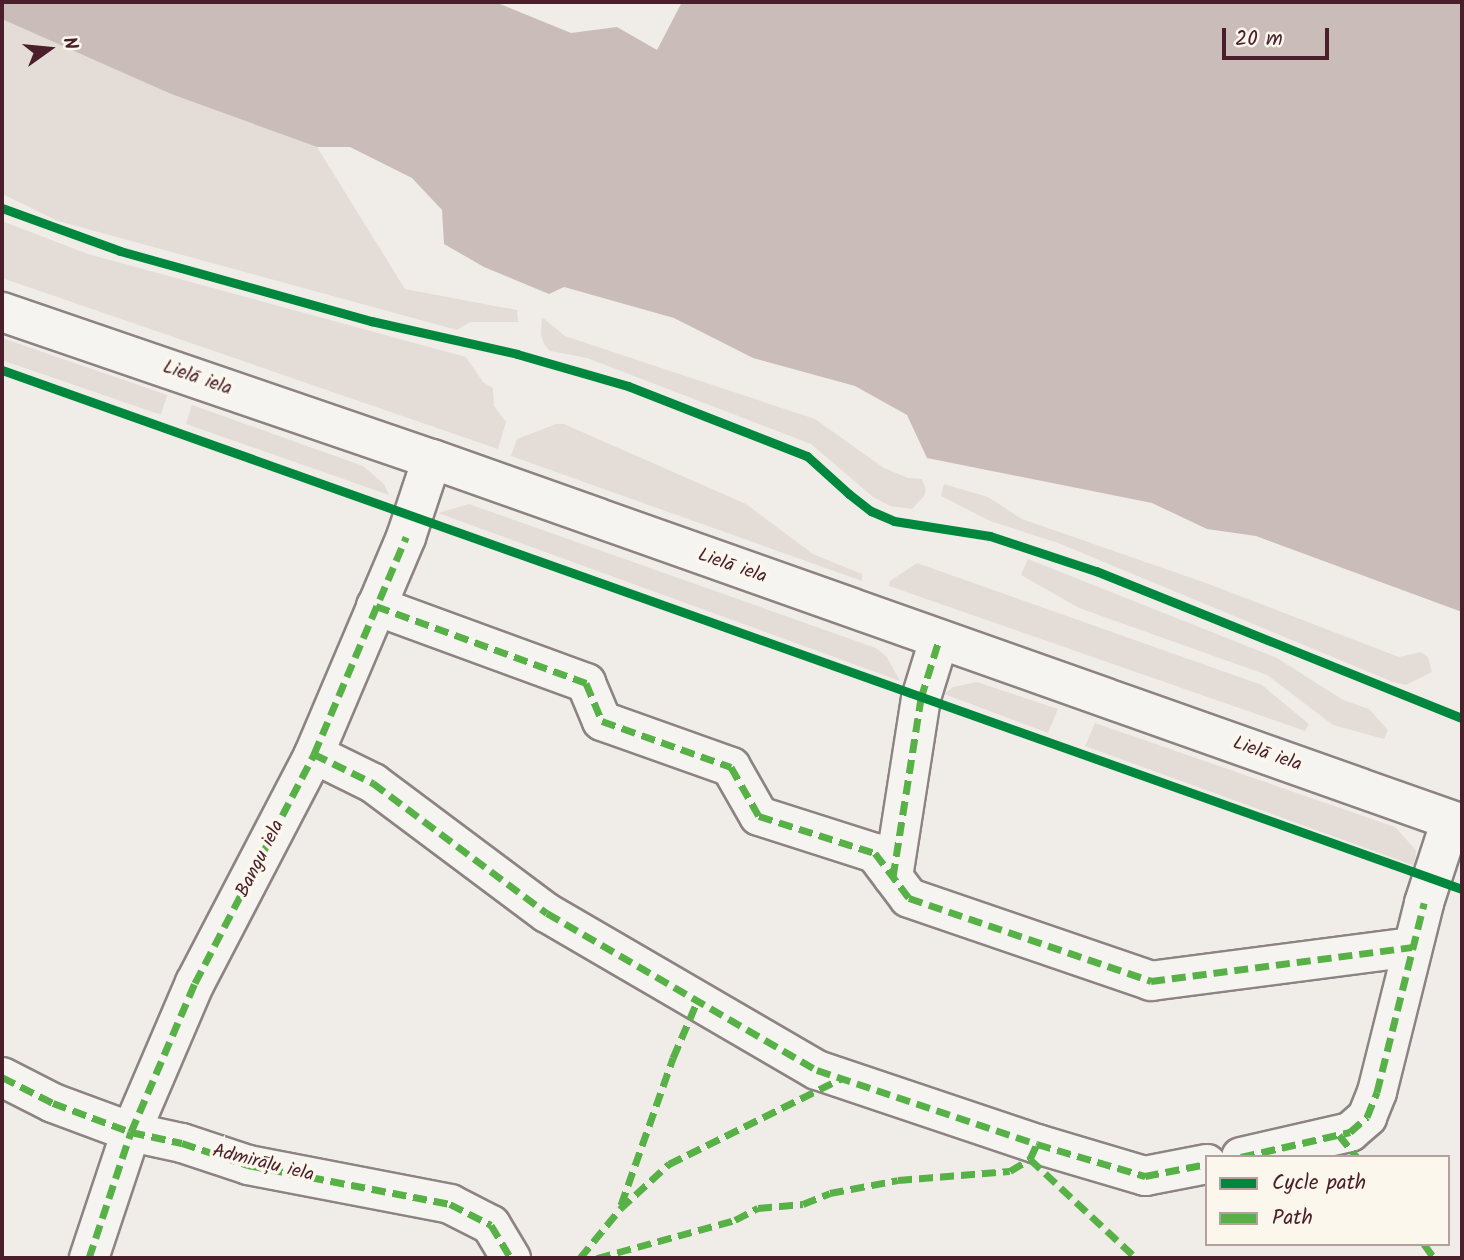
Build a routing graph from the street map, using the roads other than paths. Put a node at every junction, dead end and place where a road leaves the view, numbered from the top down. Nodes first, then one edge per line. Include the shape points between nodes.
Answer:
1 (2, 312) edge
2 (432, 459) junction
3 (376, 607) junction
4 (939, 640) junction
5 (314, 754) junction
6 (1457, 822) edge
7 (893, 877) junction
8 (1412, 947) junction
9 (2, 1077) edge
10 (131, 1132) junction
11 (1250, 1155) edge
12 (1205, 1164) edge
13 (89, 1258) edge
14 (511, 1258) edge

1 - 2 street, Lielā iela
2 - 3 street, Bangu iela
2 - 4 street, Lielā iela
3 - 5 street, Bangu iela
3 - 7 street via 586,683 602,721 731,767 759,816 875,853
4 - 6 street, Lielā iela
4 - 7 street via 921,698
5 - 10 street, Bangu iela via 195,983
5 - 12 street via 373,783 547,912 817,1070 1145,1176
6 - 8 street
7 - 8 street via 909,898 1151,981
8 - 11 street via 1367,1117 1350,1132
9 - 10 street, Admirāļu iela
10 - 13 street, Bangu iela
10 - 14 street, Admirāļu iela via 248,1165 450,1204 491,1225

